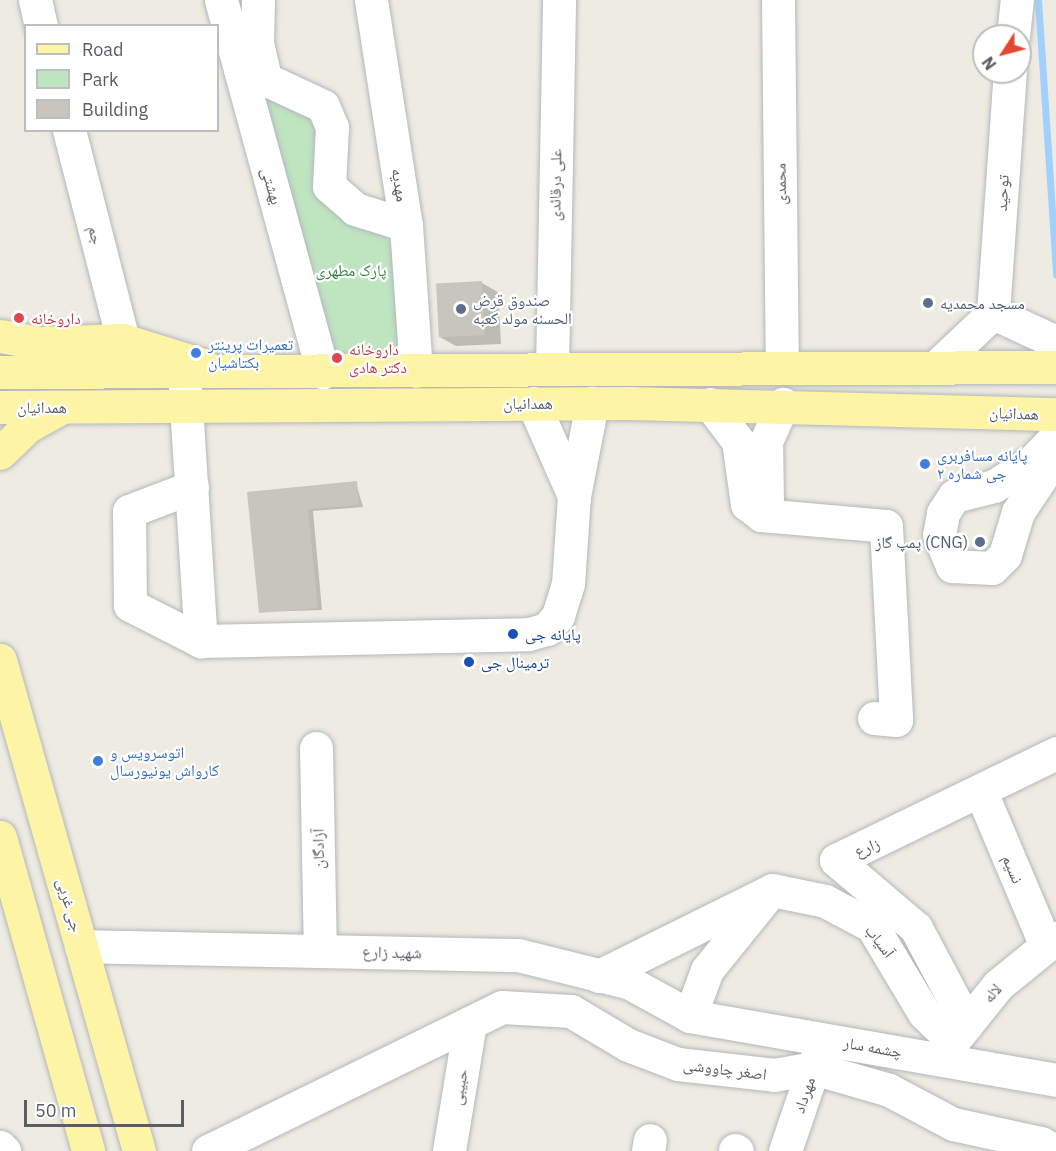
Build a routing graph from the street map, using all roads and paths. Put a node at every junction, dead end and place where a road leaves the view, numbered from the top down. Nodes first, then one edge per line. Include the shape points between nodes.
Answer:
1 (35, 0) edge
2 (221, 0) edge
3 (258, 0) edge
4 (371, 0) edge
5 (559, 0) edge
6 (778, 0) edge
7 (1017, 0) edge
8 (41, 24) edge
9 (1014, 24) edge
10 (1009, 84) edge
11 (70, 132) edge
12 (406, 225) junction
13 (993, 313) junction
14 (0, 336) edge
15 (123, 340) junction
16 (1056, 342) edge
17 (936, 367) junction
18 (1056, 367) edge
19 (618, 368) junction
20 (782, 368) junction
21 (505, 369) junction
22 (552, 369) junction
23 (416, 370) junction
24 (0, 372) edge
25 (323, 372) junction
26 (224, 373) junction
27 (185, 389) junction
28 (519, 403) junction
29 (606, 403) junction
30 (710, 404) junction
31 (783, 404) junction
32 (0, 407) edge
33 (61, 407) junction
34 (1054, 434) edge
35 (0, 453) edge
36 (192, 487) junction
37 (574, 496) junction
38 (761, 515) junction
39 (201, 641) junction
40 (0, 660) edge
41 (874, 718) dead end
42 (316, 748) dead end
43 (1056, 753) edge
44 (981, 792) junction
45 (0, 837) edge
46 (772, 890) junction
47 (10, 904) edge
48 (1051, 942) edge
49 (81, 945) junction
50 (320, 950) junction
51 (599, 976) junction
52 (690, 1016) junction
53 (470, 1023) junction
54 (953, 1041) junction
55 (818, 1053) junction
56 (1056, 1080) edge
57 (0, 1147) edge
58 (4, 1151) edge
59 (88, 1151) edge
60 (139, 1151) edge
61 (208, 1151) edge
62 (449, 1151) edge
63 (785, 1151) edge
64 (1055, 1151) edge

1 - 8 street
2 - 25 street, بهشتی
3 - 12 street via 256,43 265,79 323,106 332,128 329,186 355,209
4 - 12 street, مهدیه
5 - 22 street, علی درقائدی
6 - 20 street, محمدی
7 - 9 street
10 - 13 street, توحید
11 - 15 street, جم
12 - 23 street, مهدیه
13 - 16 street
13 - 17 street
14 - 15 main road via 39,343
15 - 26 main road
17 - 18 main road, همدانیان
17 - 20 main road, همدانیان
19 - 20 main road, همدانیان
19 - 22 main road, همدانیان
19 - 29 main road
21 - 22 main road, همدانیان
21 - 23 main road, همدانیان
21 - 28 main road
23 - 25 main road, همدانیان
24 - 27 main road, همدانیان
25 - 26 main road, همدانیان
26 - 27 main road, همدانیان
27 - 28 main road, همدانیان
27 - 33 main road, همدانیان
27 - 36 street
28 - 29 main road, همدانیان
28 - 37 street
29 - 30 main road, همدانیان
29 - 37 street
30 - 31 main road, همدانیان
30 - 38 street via 738,441 747,504
31 - 34 main road, همدانیان
31 - 38 street via 766,441 767,501
32 - 33 main road, همدانیان
33 - 35 main road via 28,426
36 - 39 street
36 - 39 street via 129,511 130,604
37 - 39 street via 568,584 558,616 547,629 529,634
38 - 41 street via 886,526 896,720
40 - 49 main road, جی غربی
42 - 50 street, آزادگان
43 - 44 street, زارع
44 - 48 street, نسیم
44 - 54 street, زارع via 836,860 916,928
45 - 47 main road
46 - 51 street
46 - 52 street via 707,970
46 - 54 street, آسیاب via 825,900 872,926 924,1013
47 - 59 main road
48 - 54 street, لاله via 998,985
49 - 50 street, شهید زارع
49 - 60 main road, جی غربی
50 - 51 street, شهید زارع via 518,955
51 - 52 street, شهید زارع via 630,983
52 - 55 street, چشمه سار
53 - 55 street, اصغر چاووشی via 502,1007 572,1011 628,1045 678,1064 774,1075
53 - 61 street, اصغر چاووشی
53 - 62 street, حبیبی
54 - 55 street, چشمه سار
54 - 56 street, چشمه سار
55 - 63 street, مهرداد
55 - 64 street, اصغر چاووشی via 953,1124 1041,1143
57 - 58 street

